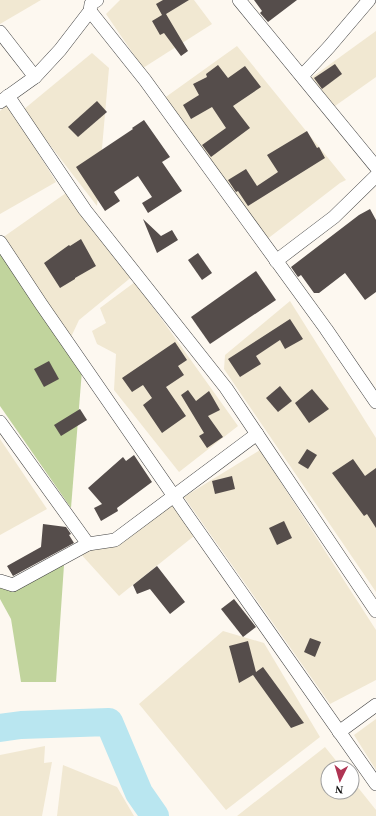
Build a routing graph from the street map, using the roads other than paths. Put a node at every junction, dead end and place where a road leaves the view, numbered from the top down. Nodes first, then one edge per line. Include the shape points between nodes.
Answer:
1 (239, 0) edge
2 (369, 0) edge
3 (92, 4) edge
4 (0, 32) edge
5 (302, 76) junction
6 (35, 77) junction
7 (4, 99) edge
8 (376, 166) edge
9 (376, 176) edge
10 (0, 242) edge
11 (276, 261) junction
12 (376, 402) edge
13 (0, 422) edge
14 (257, 434) junction
15 (174, 496) junction
16 (88, 544) junction
17 (0, 582) edge
18 (376, 611) edge
19 (376, 705) edge
20 (339, 732) junction
21 (376, 784) edge

1 - 5 street
2 - 5 street
3 - 6 street via 60,50
3 - 11 street
4 - 6 street
5 - 8 street
6 - 7 street
7 - 14 street via 85,210 226,388
9 - 11 street via 334,217
10 - 15 street
11 - 12 street
13 - 16 street
14 - 15 street
14 - 18 street
15 - 16 street via 115,540
15 - 20 street
16 - 17 street via 13,586
19 - 20 street
20 - 21 street

